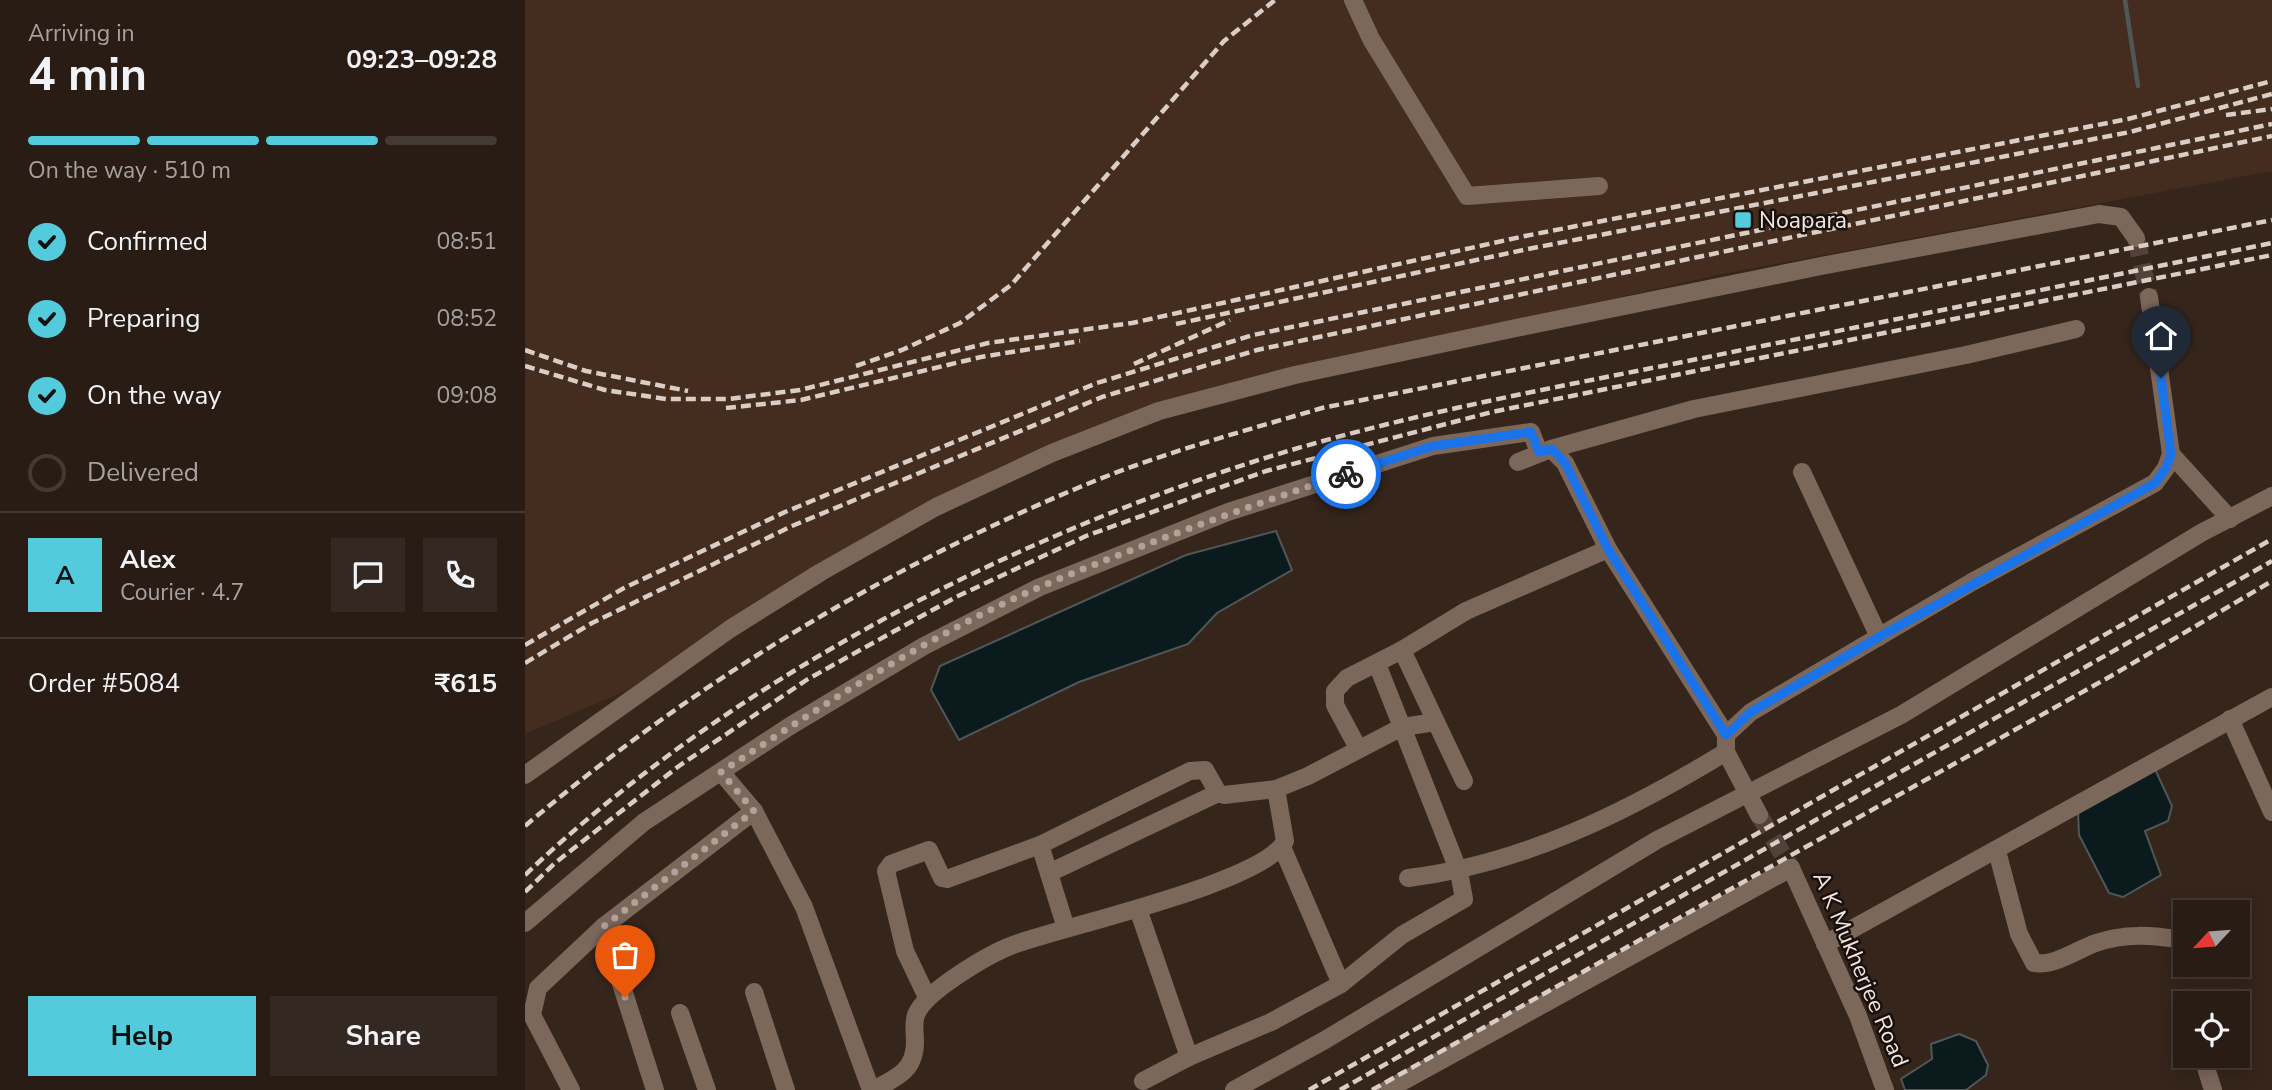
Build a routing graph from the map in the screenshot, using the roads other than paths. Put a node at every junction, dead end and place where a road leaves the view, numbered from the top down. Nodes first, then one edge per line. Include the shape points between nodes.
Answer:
1 (1353, 0) edge
2 (1599, 186) dead end
3 (2136, 238) tunnel mouth
4 (2149, 297) tunnel mouth
5 (2076, 329) dead end
6 (1545, 450) junction
7 (2171, 454) junction
8 (1518, 462) dead end
9 (1802, 472) dead end
10 (2272, 496) edge
11 (2229, 519) junction
12 (1608, 549) junction
13 (1879, 637) junction
14 (1402, 650) junction
15 (1377, 664) junction
16 (2272, 697) edge
17 (2230, 719) junction
18 (1436, 722) junction
19 (1402, 727) junction
20 (1726, 743) junction
21 (1359, 748) junction
22 (721, 772) junction
23 (525, 775) edge
24 (1464, 780) dead end
25 (1276, 789) junction
26 (1218, 793) junction
27 (1747, 795) junction
28 (754, 811) junction
29 (2272, 812) edge
30 (1759, 815) tunnel mouth
31 (1040, 845) junction
32 (1282, 847) junction
33 (1997, 851) junction
34 (1459, 872) junction
35 (1049, 873) junction
36 (1408, 878) dead end
37 (1138, 909) junction
38 (525, 923) edge
39 (603, 927) junction
40 (1066, 928) junction
41 (2173, 939) edge
42 (1825, 944) junction
43 (1341, 984) junction
44 (754, 992) dead end
45 (927, 997) junction
46 (680, 1013) dead end
47 (1189, 1057) junction
48 (2206, 1068) edge
49 (1143, 1081) dead end
50 (571, 1090) edge
51 (655, 1090) edge
52 (707, 1090) edge
53 (786, 1090) edge
54 (872, 1090) edge
55 (1234, 1090) edge
56 (1387, 1090) edge
57 (1885, 1090) edge
58 (2213, 1090) edge

1 - 2 street via 1371,39 1468,196
3 - 23 street via 2121,216 2099,214 1516,328 1295,375 1159,411 1052,453 936,507 821,572 730,629
4 - 7 street
5 - 6 street via 1694,409
6 - 8 street
6 - 12 street via 1565,463
6 - 22 street via 1531,432 1433,446 1216,517 1040,587 924,646
7 - 11 street
7 - 13 street via 2155,483 2137,495
9 - 13 street
10 - 11 street
11 - 27 street via 1901,715
12 - 14 street via 1466,611
12 - 20 street
13 - 20 street via 1751,712
14 - 15 street
14 - 18 street
15 - 19 street
15 - 21 street via 1347,678 1335,691 1335,705
16 - 17 street
17 - 29 street
17 - 33 street
18 - 19 street
18 - 24 street
19 - 21 street
19 - 34 street
20 - 27 street
20 - 34 street via 1615,815
21 - 25 street
22 - 28 street
22 - 38 street via 644,822
25 - 26 street
25 - 32 street via 1285,841
26 - 31 street via 1205,770 1190,771
26 - 35 street
27 - 30 street
27 - 55 street via 1657,840
28 - 39 street
28 - 54 street via 804,907
31 - 35 street
31 - 45 street via 947,879 942,878 929,850 891,864 887,871 905,951
32 - 37 street via 1242,870
32 - 43 street
33 - 41 street via 2019,934 2034,963 2047,963 2131,935
33 - 42 street
34 - 36 street
34 - 43 street via 1464,898 1402,935
35 - 40 street
37 - 40 street
37 - 47 street
39 - 50 street via 538,988 532,1015
39 - 51 street
40 - 45 street via 1010,946
42 - 56 street, A K Mukherjee Road via 1791,868
42 - 57 street, A K Mukherjee Road
43 - 47 street via 1271,1022
44 - 53 street
45 - 54 street via 915,1018 915,1056 901,1076
46 - 52 street
47 - 49 street
48 - 58 street

